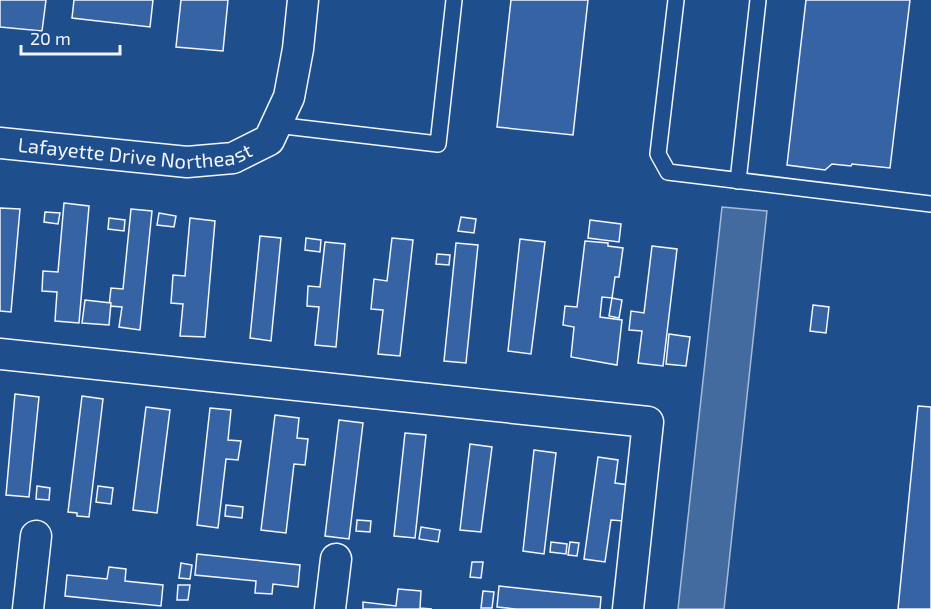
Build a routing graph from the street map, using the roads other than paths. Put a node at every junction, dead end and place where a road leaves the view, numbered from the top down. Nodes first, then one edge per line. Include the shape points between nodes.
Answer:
1 (303, 0) edge
2 (454, 0) edge
3 (676, 0) edge
4 (758, 0) edge
5 (273, 133) junction
6 (0, 143) edge
7 (738, 181) junction
8 (931, 204) edge
9 (0, 354) edge
10 (36, 536) dead end
11 (336, 559) dead end
12 (28, 609) edge
13 (330, 609) edge
14 (628, 609) edge

1 - 5 street via 289,97
2 - 5 lane via 438,144
3 - 7 lane via 658,154 669,172
4 - 7 lane
5 - 6 street, Lafayette Drive Northeast via 233,158 187,162
7 - 8 lane
9 - 14 street via 648,422
10 - 12 street
11 - 13 street

